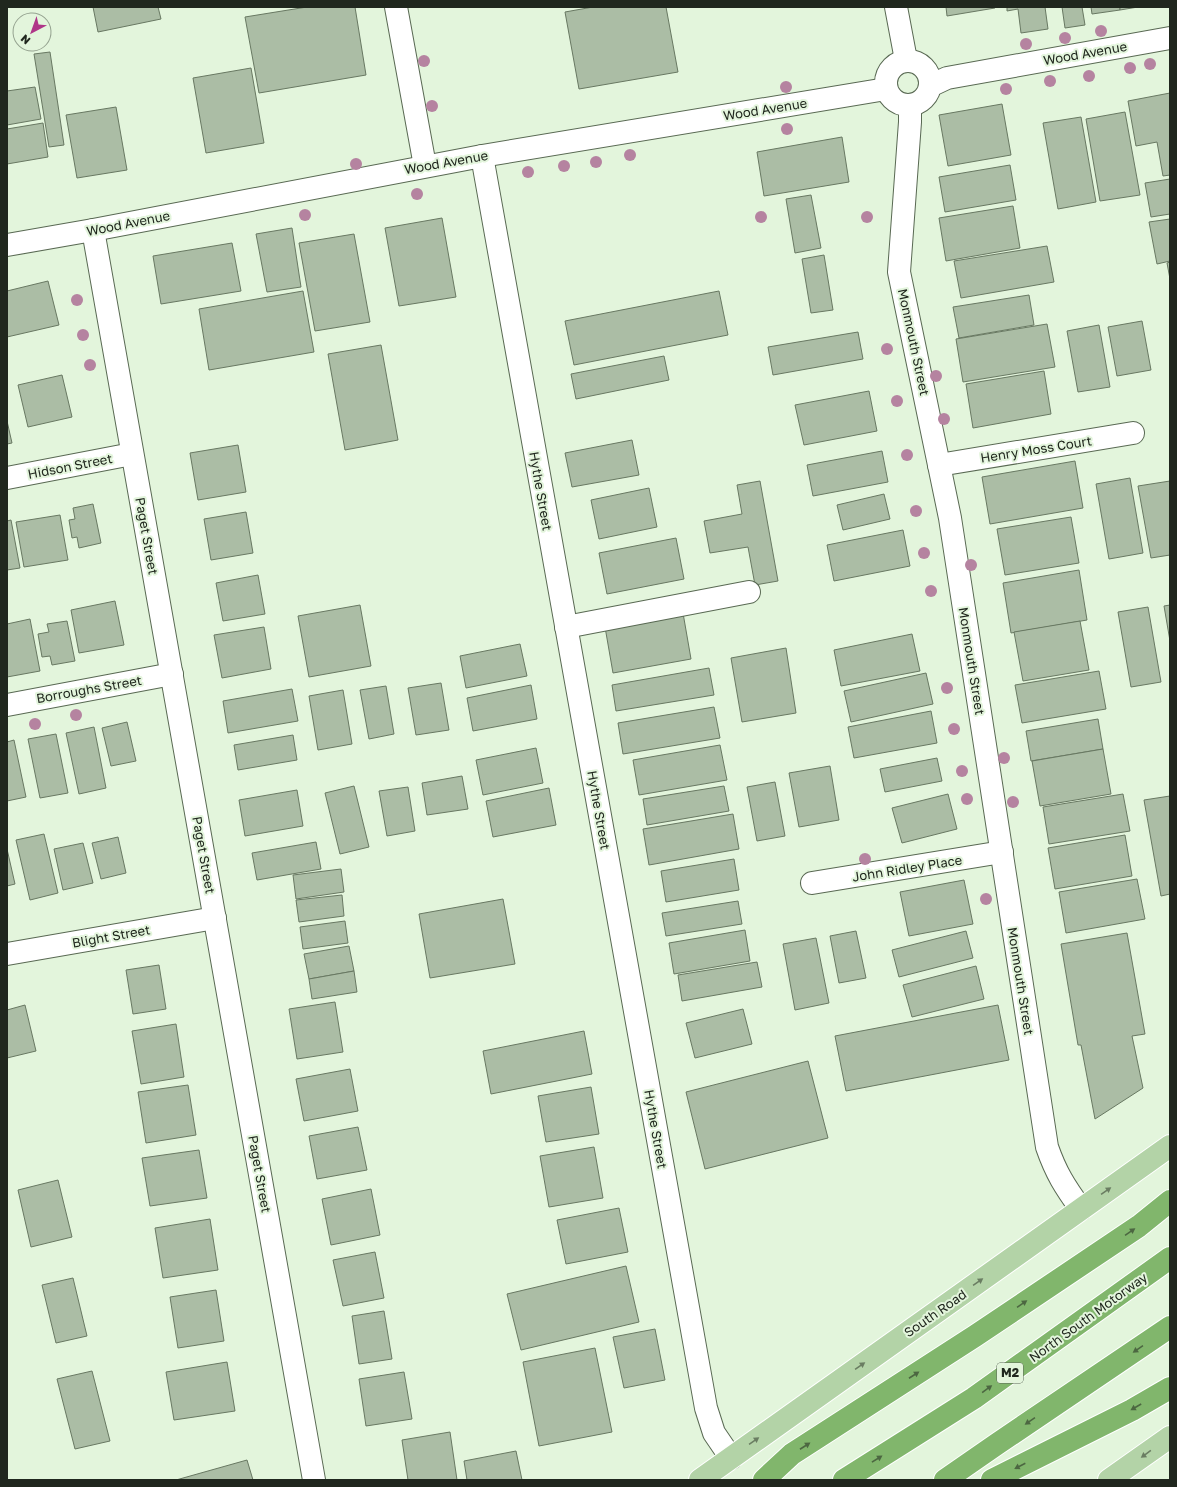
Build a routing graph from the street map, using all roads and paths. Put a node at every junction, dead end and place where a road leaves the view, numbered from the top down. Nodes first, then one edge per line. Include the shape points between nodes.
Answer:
1 (396, 7) edge
2 (896, 7) edge
3 (1170, 38) edge
4 (906, 60) junction
5 (930, 86) junction
6 (886, 89) junction
7 (910, 105) junction
8 (482, 156) junction
9 (425, 166) junction
10 (93, 230) junction
11 (7, 245) edge
12 (1133, 434) dead end
13 (132, 454) junction
14 (939, 465) junction
15 (7, 478) edge
16 (749, 592) dead end
17 (566, 627) junction
18 (172, 674) junction
19 (7, 705) edge
20 (1002, 852) junction
21 (812, 883) dead end
22 (215, 918) junction
23 (7, 954) edge
24 (1170, 1146) edge
25 (1170, 1201) edge
26 (1081, 1209) junction
27 (1170, 1258) edge
28 (1170, 1327) edge
29 (1170, 1388) edge
30 (1170, 1437) edge
31 (731, 1458) junction
32 (1115, 1478) edge
33 (314, 1480) edge
34 (700, 1480) edge
35 (764, 1480) edge
36 (844, 1480) edge
37 (945, 1480) edge
38 (992, 1480) edge

1 - 9 street
2 - 4 street
3 - 5 street, Wood Avenue via 947,78
4 - 5 street via 921,64 930,77
4 - 6 street via 891,67 885,82
5 - 7 street via 923,99
6 - 7 street via 895,101 902,105
6 - 8 street, Wood Avenue
7 - 14 street, Monmouth Street via 899,272
8 - 9 street, Wood Avenue
8 - 17 street, Hythe Street
9 - 10 street, Wood Avenue
10 - 11 street, Wood Avenue
10 - 13 street, Paget Street
12 - 14 street, Henry Moss Court
13 - 15 street, Hidson Street
13 - 18 street, Paget Street
14 - 20 street, Monmouth Street via 950,518
16 - 17 street
17 - 31 street, Hythe Street via 706,1408 714,1433
18 - 19 street, Borroughs Street
18 - 22 street, Paget Street
20 - 21 street, John Ridley Place
20 - 26 street, Monmouth Street via 1047,1147 1053,1167
22 - 23 street, Blight Street
22 - 33 street, Paget Street
26 -> 24 main road, South Road
35 -> 25 highway via 792,1454 1113,1244
31 -> 26 main road, South Road
36 -> 27 highway, North South Motorway / M2 via 974,1398
28 -> 37 highway
29 -> 38 highway via 1132,1410
30 -> 32 main road
31 - 34 main road, South Road

